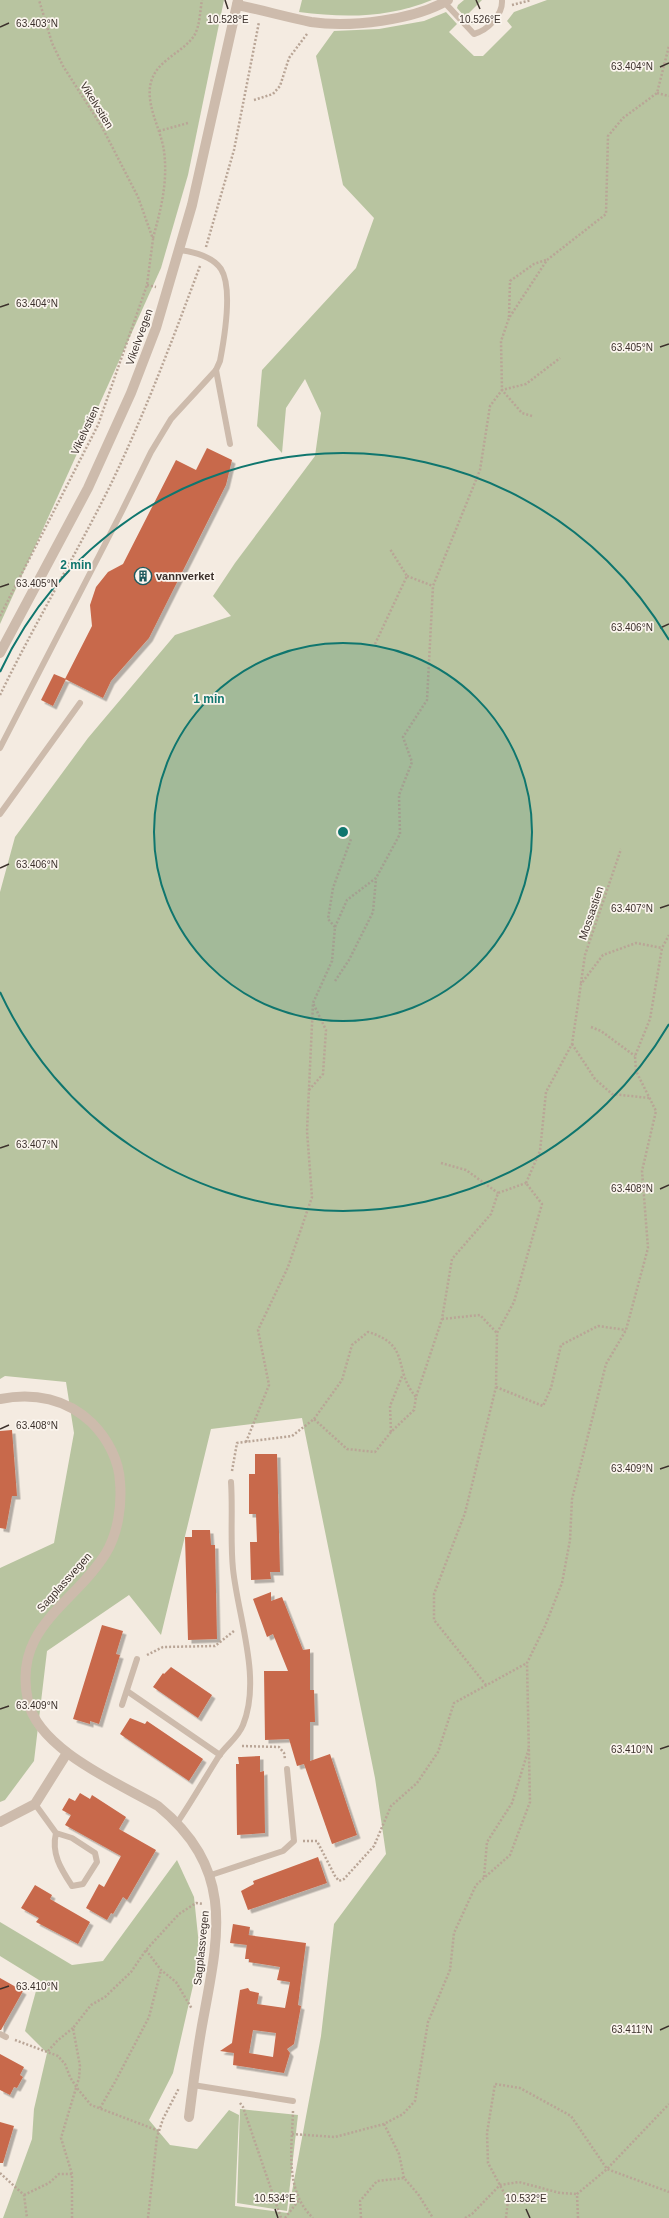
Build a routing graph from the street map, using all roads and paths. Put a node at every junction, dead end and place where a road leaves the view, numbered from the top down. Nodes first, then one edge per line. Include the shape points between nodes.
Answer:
1 (39, 0) edge
2 (202, 0) edge
3 (502, 0) edge
4 (531, 0) edge
5 (446, 1) edge
6 (237, 3) edge
7 (502, 8) junction
8 (315, 22) junction
9 (669, 46) edge
10 (657, 93) junction
11 (669, 96) edge
12 (254, 100) dead end
13 (188, 123) dead end
14 (159, 131) junction
15 (153, 239) junction
16 (180, 250) junction
17 (547, 260) junction
18 (509, 318) junction
19 (560, 358) dead end
20 (216, 370) junction
21 (502, 390) junction
22 (532, 416) dead end
23 (230, 444) dead end
24 (390, 549) dead end
25 (407, 576) junction
26 (433, 586) junction
27 (0, 616) edge
28 (375, 644) dead end
29 (0, 653) edge
30 (80, 703) dead end
31 (0, 748) edge
32 (0, 814) edge
33 (351, 839) dead end
34 (621, 849) dead end
35 (376, 878) junction
36 (335, 927) junction
37 (669, 935) edge
38 (662, 948) junction
39 (335, 981) dead end
40 (581, 984) junction
41 (313, 1003) junction
42 (591, 1026) dead end
43 (572, 1044) junction
44 (635, 1056) junction
45 (310, 1090) junction
46 (650, 1098) junction
47 (441, 1163) dead end
48 (526, 1183) junction
49 (498, 1193) junction
50 (442, 1319) junction
51 (626, 1330) junction
52 (497, 1333) junction
53 (403, 1373) junction
54 (496, 1388) junction
55 (416, 1397) junction
56 (0, 1399) edge
57 (314, 1419) junction
58 (391, 1432) junction
59 (246, 1442) junction
60 (231, 1482) joint
61 (242, 1624) junction
62 (137, 1659) joint
63 (527, 1663) junction
64 (486, 1685) junction
65 (127, 1691) junction
66 (122, 1705) dead end
67 (229, 1745) junction
68 (530, 1746) junction
69 (67, 1753) junction
70 (220, 1755) junction
71 (287, 1769) joint
72 (35, 1804) junction
73 (0, 1822) edge
74 (177, 1823) junction
75 (56, 1833) junction
76 (294, 1841) junction
77 (211, 1875) junction
78 (484, 1877) junction
79 (207, 1905) dead end
80 (146, 1950) junction
81 (161, 1970) junction
82 (195, 2013) dead end
83 (73, 2028) junction
84 (0, 2034) edge
85 (6, 2037) joint
86 (48, 2052) junction
87 (181, 2085) dead end
88 (193, 2085) junction
89 (77, 2088) junction
90 (230, 2091) junction
91 (293, 2101) joint
92 (669, 2104) edge
93 (100, 2108) junction
94 (190, 2117) dead end
95 (384, 2124) junction
96 (159, 2131) junction
97 (292, 2134) junction
98 (607, 2169) junction
99 (0, 2173) edge
100 (72, 2174) junction
101 (404, 2178) junction
102 (500, 2185) junction
103 (669, 2192) edge
104 (577, 2194) junction
105 (24, 2195) junction
106 (299, 2200) junction
107 (72, 2216) edge
108 (27, 2218) edge
109 (76, 2218) edge
110 (148, 2218) edge
111 (281, 2218) edge
112 (285, 2218) edge
113 (313, 2218) edge
114 (361, 2218) edge
115 (433, 2218) edge
116 (465, 2218) edge
117 (506, 2218) edge
118 (578, 2218) edge

1 - 15 path, Vikelvstien via 52,42 63,66 102,127 138,197
2 - 14 path, Vikelvstien via 194,36 159,67 151,83 152,109
3 - 7 lane
4 - 7 path
5 - 7 lane via 474,34 481,32 499,16
5 - 8 street, Vikelvvegen via 411,15 384,20 356,23
6 - 8 street, Vikelvvegen
6 - 16 street, Vikelvvegen
8 - 12 path via 289,58 280,86 274,94
9 - 10 path
10 - 11 path
10 - 17 path via 623,118 608,136 606,214
13 - 14 path
14 - 15 path, Vikelvstien via 164,150 165,188
15 - 27 path, Vikelvstien via 147,285 98,424
16 - 20 lane via 212,260 225,277 225,324 222,352
16 - 29 street, Vikelvvegen via 156,328 131,393 88,488
17 - 18 path
17 - 18 path via 534,264 510,281
18 - 21 path via 501,341
19 - 21 path via 526,384
20 - 23 lane
20 - 31 lane via 172,419 151,452
21 - 22 path via 522,413
21 - 26 path via 490,406 480,470
24 - 25 path
25 - 26 path
25 - 28 path
26 - 35 path via 428,700 403,736 412,762 399,795 400,834
30 - 32 lane
33 - 36 path via 333,888 328,919
34 - 40 path, Mossastien via 585,955
35 - 36 path via 347,900
35 - 39 path via 373,912 349,960
36 - 41 path via 332,961
37 - 38 path
38 - 40 path via 636,943 603,955
38 - 44 path via 650,1019
40 - 43 path, Mossastien
41 - 45 path
41 - 45 path via 326,1030 323,1074
42 - 44 path
43 - 46 path via 595,1079 612,1094
43 - 48 path, Mossastien via 546,1092 540,1151
44 - 46 path via 636,1071
45 - 59 path via 307,1131 312,1197 288,1267 258,1330 269,1385
46 - 51 path via 656,1111 642,1171 648,1248
47 - 49 path via 466,1170
48 - 49 path
48 - 52 path via 542,1204 514,1302
49 - 50 path via 491,1214 452,1259
50 - 52 path via 480,1315
50 - 55 path
51 - 54 path via 598,1326 562,1345 551,1388 543,1406
51 - 63 path via 606,1364 572,1499 570,1540 562,1583
52 - 54 path
53 - 55 path via 408,1388
53 - 57 path via 395,1348 382,1336 368,1332 352,1345 342,1380
53 - 58 path via 390,1406
54 - 64 path via 465,1513 434,1594 434,1620
55 - 58 path via 414,1410
56 - 69 street, Sagplassvegen via 18,1395 31,1396 58,1401 76,1410 96,1427 107,1441 120,1476 120,1511 106,1553 41,1627 30,1649 26,1667 26,1691 33,1717 44,1732
57 - 58 path via 347,1449 375,1452
57 - 59 path via 292,1436
59 - 60 path via 237,1443
60 - 61 lane via 233,1570
61 - 62 path via 215,1646 163,1647
61 - 67 lane via 248,1659 249,1700 243,1725
62 - 65 lane
63 - 64 path
63 - 68 path
64 - 76 path via 454,1703 438,1752 417,1783 390,1806 374,1846 344,1879 339,1880 335,1876 317,1841
65 - 66 lane
65 - 70 lane
67 - 70 lane
67 - 71 path via 279,1747 284,1753
68 - 78 path via 512,1802 487,1842
68 - 78 path via 530,1802 510,1855
69 - 72 street
69 - 74 street, Sagplassvegen via 158,1806
70 - 74 lane
71 - 76 lane
72 - 73 street
72 - 75 lane
74 - 77 street, Sagplassvegen via 197,1847
75 - 75 lane via 54,1852 60,1868 72,1886 83,1884 97,1862 95,1853 72,1838
76 - 77 lane via 283,1851
77 - 88 street, Sagplassvegen via 217,1906 215,1948
78 - 95 path via 476,1885 454,1933 450,1970 428,2022 415,2101 403,2114
79 - 80 path via 196,1902 179,1914
80 - 81 path
80 - 83 path via 131,1972 105,1997 91,2005
81 - 82 path via 176,1982
81 - 93 path via 149,2017
83 - 86 path
83 - 89 path via 80,2066
84 - 85 lane
85 - 86 path
86 - 89 path via 58,2056 65,2064
87 - 96 path
88 - 90 lane
88 - 94 street, Sagplassvegen
89 - 93 path via 91,2105
89 - 100 path via 61,2138
90 - 91 lane
90 - 111 path via 244,2107
91 - 97 path
92 - 98 path
93 - 96 path
95 - 97 path via 335,2137
95 - 101 path via 399,2154
96 - 110 path
97 - 106 path via 291,2166 294,2188
98 - 102 path via 571,2116 520,2088 495,2084 487,2133 488,2163
98 - 103 path
98 - 104 path
99 - 105 path
100 - 105 path via 59,2174 49,2184
100 - 107 path
101 - 114 path via 377,2180 360,2202
101 - 115 path
102 - 104 path via 519,2182 560,2194
102 - 116 path
102 - 117 path via 508,2200
104 - 118 path
105 - 108 path
106 - 112 path
106 - 113 path
107 - 109 path

